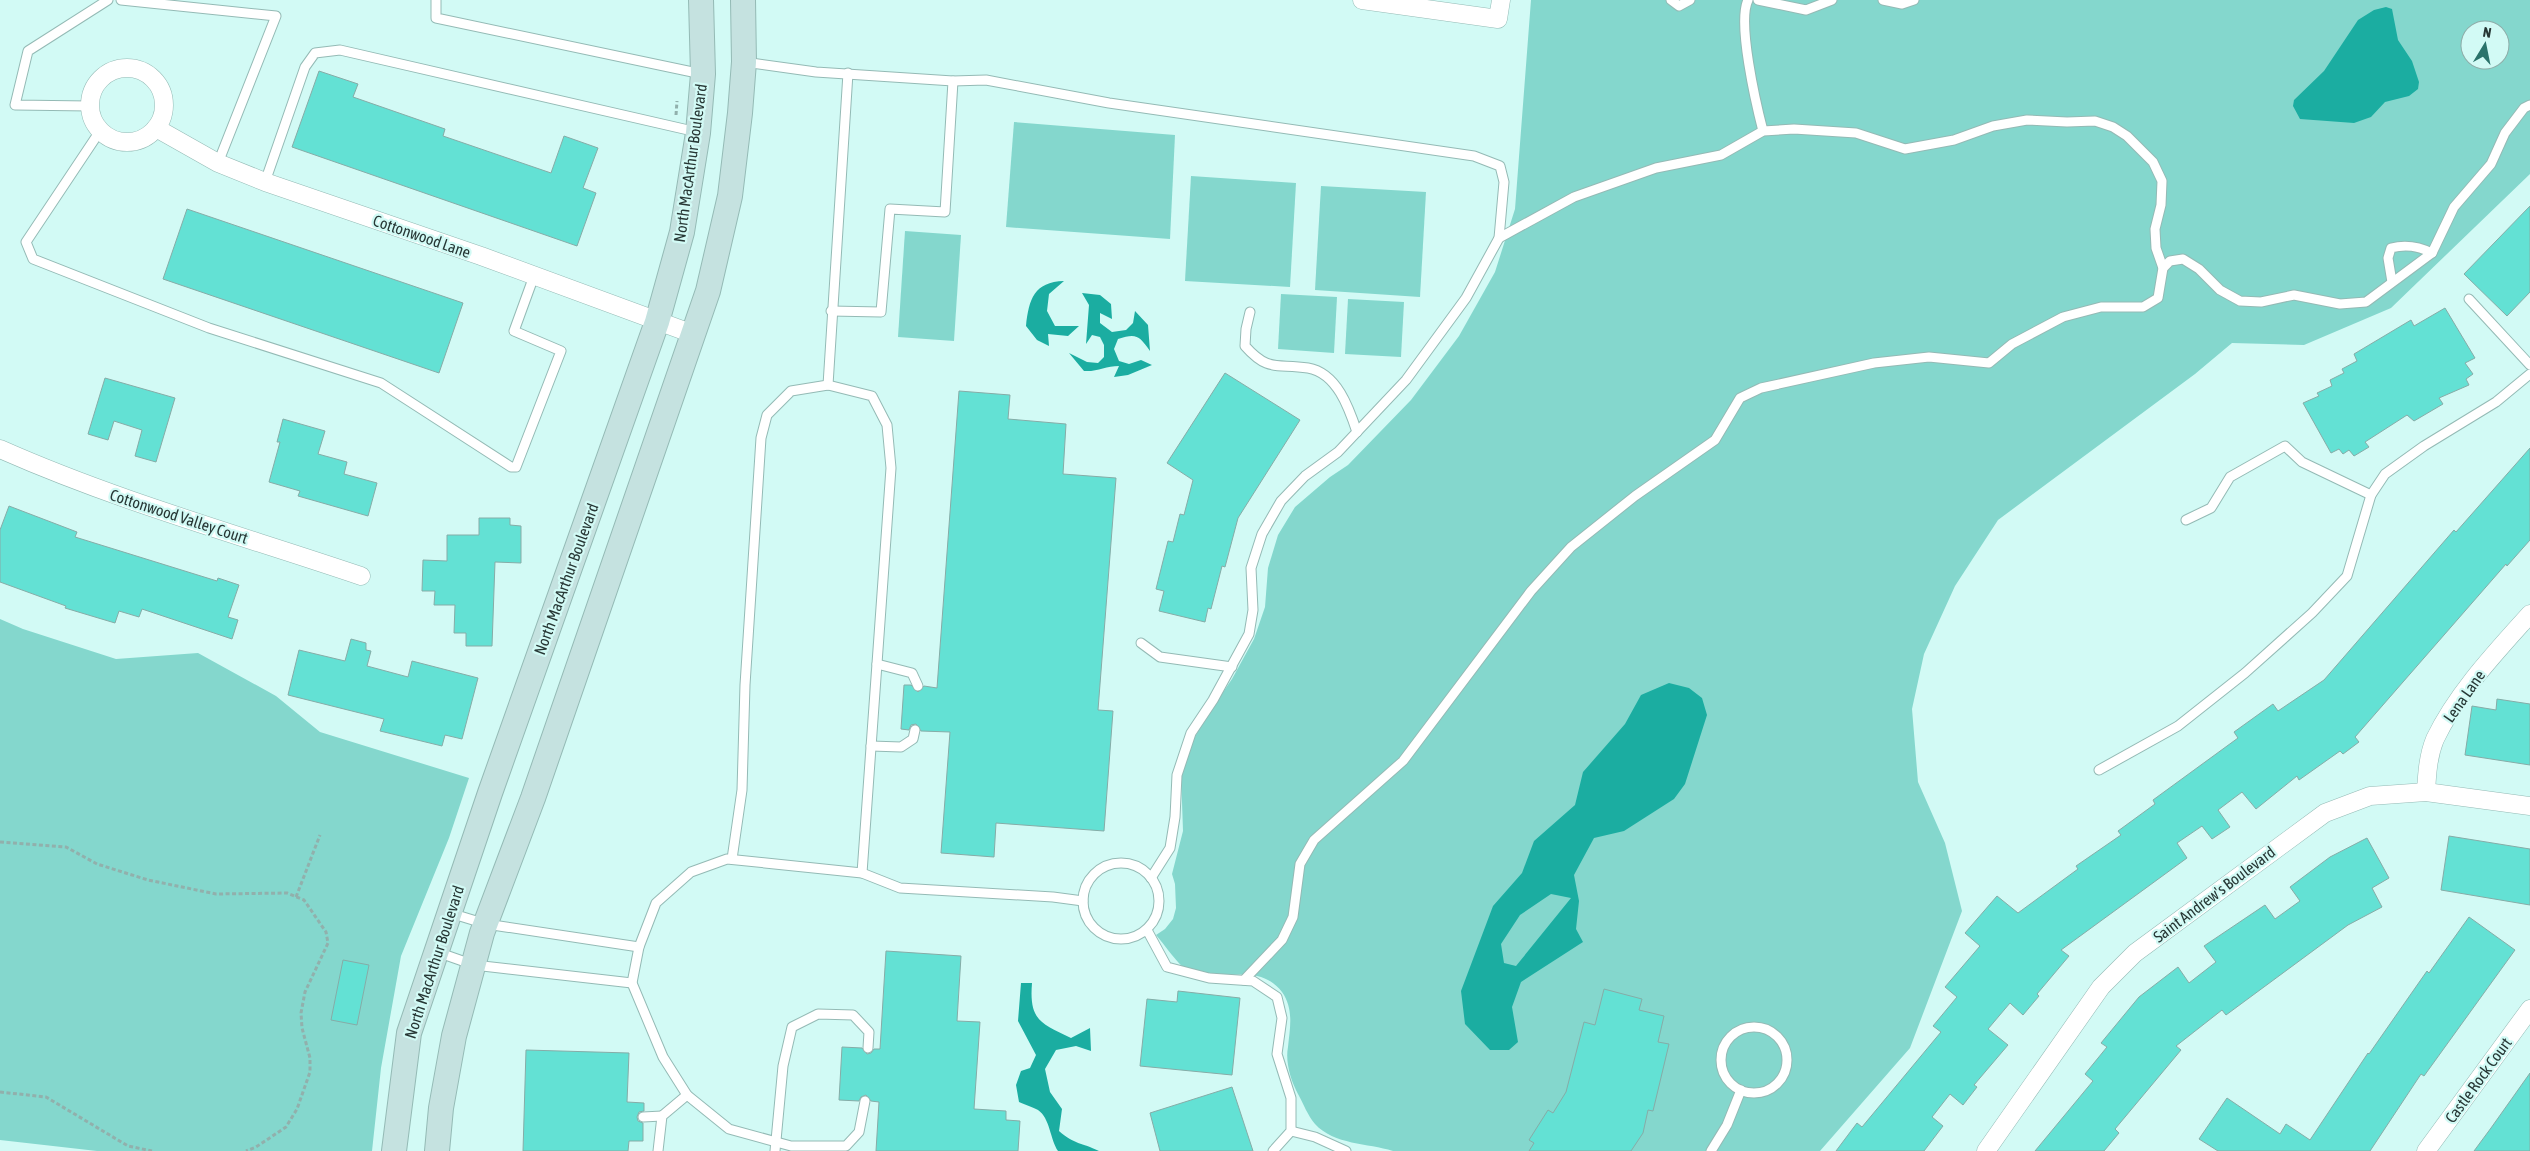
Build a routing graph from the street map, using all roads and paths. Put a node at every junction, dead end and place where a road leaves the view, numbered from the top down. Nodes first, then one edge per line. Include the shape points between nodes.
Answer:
1 (108, 0) edge
2 (121, 0) edge
3 (436, 0) edge
4 (701, 0) edge
5 (743, 0) edge
6 (1362, 0) edge
7 (1501, 0) edge
8 (1671, 0) edge
9 (1690, 0) edge
10 (1748, 0) edge
11 (1758, 0) edge
12 (1832, 0) edge
13 (1883, 0) edge
14 (1914, 0) edge
15 (744, 62) junction
16 (848, 73) junction
17 (703, 74) junction
18 (953, 81) junction
19 (678, 95) dead end
20 (2530, 105) edge
21 (89, 106) junction
22 (676, 115) dead end
23 (156, 128) junction
24 (100, 131) junction
25 (1763, 131) junction
26 (698, 133) junction
27 (218, 163) junction
28 (266, 182) junction
29 (1499, 238) junction
30 (2432, 253) junction
31 (2163, 268) junction
32 (534, 276) junction
33 (2392, 282) junction
34 (2468, 299) dead end
35 (831, 311) junction
36 (1250, 312) dead end
37 (657, 322) junction
38 (693, 334) junction
39 (2530, 365) edge
40 (2530, 374) edge
41 (828, 385) junction
42 (1357, 432) junction
43 (0, 449) edge
44 (2372, 495) junction
45 (2186, 520) dead end
46 (361, 576) dead end
47 (2530, 614) edge
48 (1141, 642) dead end
49 (877, 664) junction
50 (1232, 668) junction
51 (918, 686) dead end
52 (915, 730) dead end
53 (871, 746) junction
54 (2099, 770) dead end
55 (2426, 792) junction
56 (2530, 806) edge
57 (320, 835) dead end
58 (0, 842) edge
59 (732, 860) junction
60 (862, 872) junction
61 (1151, 878) junction
62 (296, 897) junction
63 (1083, 901) junction
64 (450, 913) junction
65 (486, 924) junction
66 (1147, 930) junction
67 (639, 947) junction
68 (436, 952) junction
69 (474, 965) junction
70 (1244, 980) junction
71 (632, 983) junction
72 (2530, 1009) edge
73 (868, 1048) dead end
74 (1741, 1090) junction
75 (0, 1092) edge
76 (687, 1095) junction
77 (865, 1101) dead end
78 (662, 1116) junction
79 (644, 1117) dead end
80 (1291, 1131) junction
81 (777, 1146) edge
82 (152, 1151) edge
83 (246, 1151) edge
84 (394, 1151) edge
85 (437, 1151) edge
86 (658, 1151) edge
87 (1273, 1151) edge
88 (1346, 1151) edge
89 (1711, 1151) edge
90 (1986, 1151) edge
91 (2426, 1151) edge

1 - 21 lane via 28,51 15,105
2 - 27 lane via 276,16
3 - 17 lane via 436,18
4 - 17 main road, North MacArthur Boulevard
5 - 15 main road
6 - 7 street via 1498,19
8 - 9 lane via 1679,6
10 - 25 lane via 1744,8 1746,41
11 - 12 lane via 1806,10
13 - 14 lane via 1902,4
15 - 16 lane
15 - 38 main road via 730,196 708,291
16 - 18 lane
16 - 35 lane
17 - 26 main road, North MacArthur Boulevard
18 - 29 lane via 986,80 1109,103 1474,156 1500,166 1504,182
18 - 35 lane via 945,212 890,209 881,312
19 - 22 path
20 - 30 lane via 2505,133 2491,164 2454,207
21 - 23 street via 90,94 104,75 115,69 138,69 157,83 162,94 162,118
21 - 24 street
23 - 24 street via 146,136 128,141 110,138
23 - 27 street, Cottonwood Lane
24 - 32 lane via 26,242 33,259 209,328 380,383 511,467 516,467 561,351 514,331
25 - 29 lane via 1721,155 1656,168 1574,197
25 - 31 lane via 1794,129 1856,133 1905,149 1954,140 1993,126 2027,120 2095,121 2113,127 2153,162 2162,181 2155,229 2156,248
26 - 28 lane via 340,50 315,53 305,67
26 - 37 main road, North MacArthur Boulevard via 682,232
27 - 28 street, Cottonwood Lane
28 - 32 street, Cottonwood Lane
29 - 42 lane via 1466,298 1406,380
30 - 33 lane
30 - 33 lane via 2420,247 2402,245 2391,248 2388,258
31 - 33 lane via 2170,260 2183,259 2199,269 2220,290 2240,301 2261,302 2294,295 2340,304 2366,302
31 - 70 lane via 2158,298 2143,307 2101,307 2063,317 2012,344 1988,363 1929,357 1874,363 1761,388 1740,398 1715,440 1635,496 1572,547 1531,591 1404,761 1314,840 1300,864 1293,916 1282,940
32 - 37 street, Cottonwood Lane
34 - 39 lane
35 - 41 lane
36 - 42 lane via 1245,346 1269,366 1310,368 1327,378 1345,400
37 - 38 street, Cottonwood Lane
37 - 64 main road, North MacArthur Boulevard
38 - 65 main road via 533,798
40 - 44 lane via 2496,402 2385,474
41 - 49 lane via 872,396 886,424 892,468
41 - 59 lane via 791,391 767,415 761,438 745,684 742,790
42 - 50 lane via 1280,501 1262,534 1252,568 1253,610 1249,634
43 - 46 street, Cottonwood Valley Court via 60,476
44 - 45 lane via 2302,462 2286,446 2230,477 2211,508
44 - 54 lane via 2347,576 2312,613 2245,673 2178,726
47 - 55 street, Lena Lane via 2459,699 2435,740 2427,765
48 - 50 lane via 1160,657
49 - 51 lane via 912,673
49 - 53 lane
50 - 61 lane via 1191,733 1177,775 1170,848
52 - 53 lane via 913,739 900,747
53 - 60 lane
55 - 56 street, Saint Andrew's Boulevard
55 - 90 street, Saint Andrew's Boulevard via 2370,796 2325,813 2135,953 2101,987 2073,1024
57 - 62 path
58 - 62 path via 66,847 97,864 148,880 216,894 287,893
59 - 60 lane
59 - 67 lane via 691,872 656,903
60 - 63 lane via 900,888
61 - 63 lane via 1132,864 1109,865 1090,879
61 - 66 lane via 1160,899 1159,910
62 - 83 path via 304,900 326,932 328,943 305,992 301,1013 310,1072 301,1100 286,1127
63 - 66 lane via 1091,924 1106,936 1124,940
64 - 65 lane
64 - 68 main road, North MacArthur Boulevard
65 - 67 lane
65 - 69 main road
66 - 70 lane via 1167,967 1208,978
67 - 71 lane
68 - 69 lane
68 - 84 main road, North MacArthur Boulevard via 409,1033
69 - 71 lane
69 - 85 main road via 454,1036
70 - 80 lane via 1253,981 1277,997 1282,1018 1277,1054 1291,1098
71 - 76 lane via 663,1057
72 - 91 street, Castle Rock Court
73 - 81 lane via 869,1032 853,1015 818,1014 792,1027 782,1066
74 - 74 lane via 1758,1092 1769,1089 1782,1076 1787,1060 1785,1050 1774,1033 1764,1028 1748,1027 1738,1031 1724,1045 1722,1070
74 - 89 lane via 1727,1125
75 - 82 path via 46,1097 128,1146
76 - 78 lane
76 - 81 lane via 729,1129
77 - 81 lane via 859,1132 846,1146
78 - 79 lane
78 - 86 lane
80 - 87 lane
80 - 88 lane

